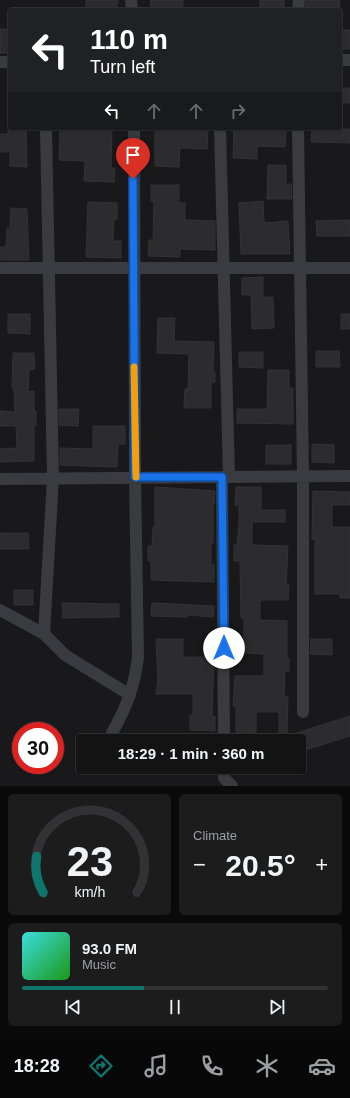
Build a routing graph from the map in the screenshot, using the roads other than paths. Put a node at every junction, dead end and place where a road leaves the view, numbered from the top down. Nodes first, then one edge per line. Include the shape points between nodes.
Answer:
1 (46, 130) edge
2 (134, 130) edge
3 (220, 130) edge
4 (298, 130) edge
5 (134, 267) junction
6 (0, 268) edge
7 (223, 268) junction
8 (350, 268) edge
9 (48, 269) junction
10 (300, 269) junction
11 (303, 476) junction
12 (350, 476) edge
13 (135, 477) junction
14 (226, 477) junction
15 (52, 478) junction
16 (0, 479) edge
17 (0, 610) edge
18 (44, 634) junction
19 (130, 695) junction
20 (303, 712) dead end
21 (112, 733) dead end
22 (224, 734) edge
23 (224, 774) edge
24 (232, 786) edge

1 - 9 street
2 - 5 street
3 - 7 street
4 - 10 street
5 - 7 street
5 - 9 street
5 - 13 street
6 - 9 street
7 - 10 street
7 - 14 street
8 - 10 street
9 - 15 street
10 - 11 street
11 - 12 street
11 - 14 street
11 - 20 street
13 - 14 street
13 - 15 street
13 - 19 street via 138,657 135,682
14 - 22 street
15 - 16 street
15 - 18 street
17 - 18 street
18 - 19 street via 65,655
19 - 21 street
23 - 24 street via 224,778

